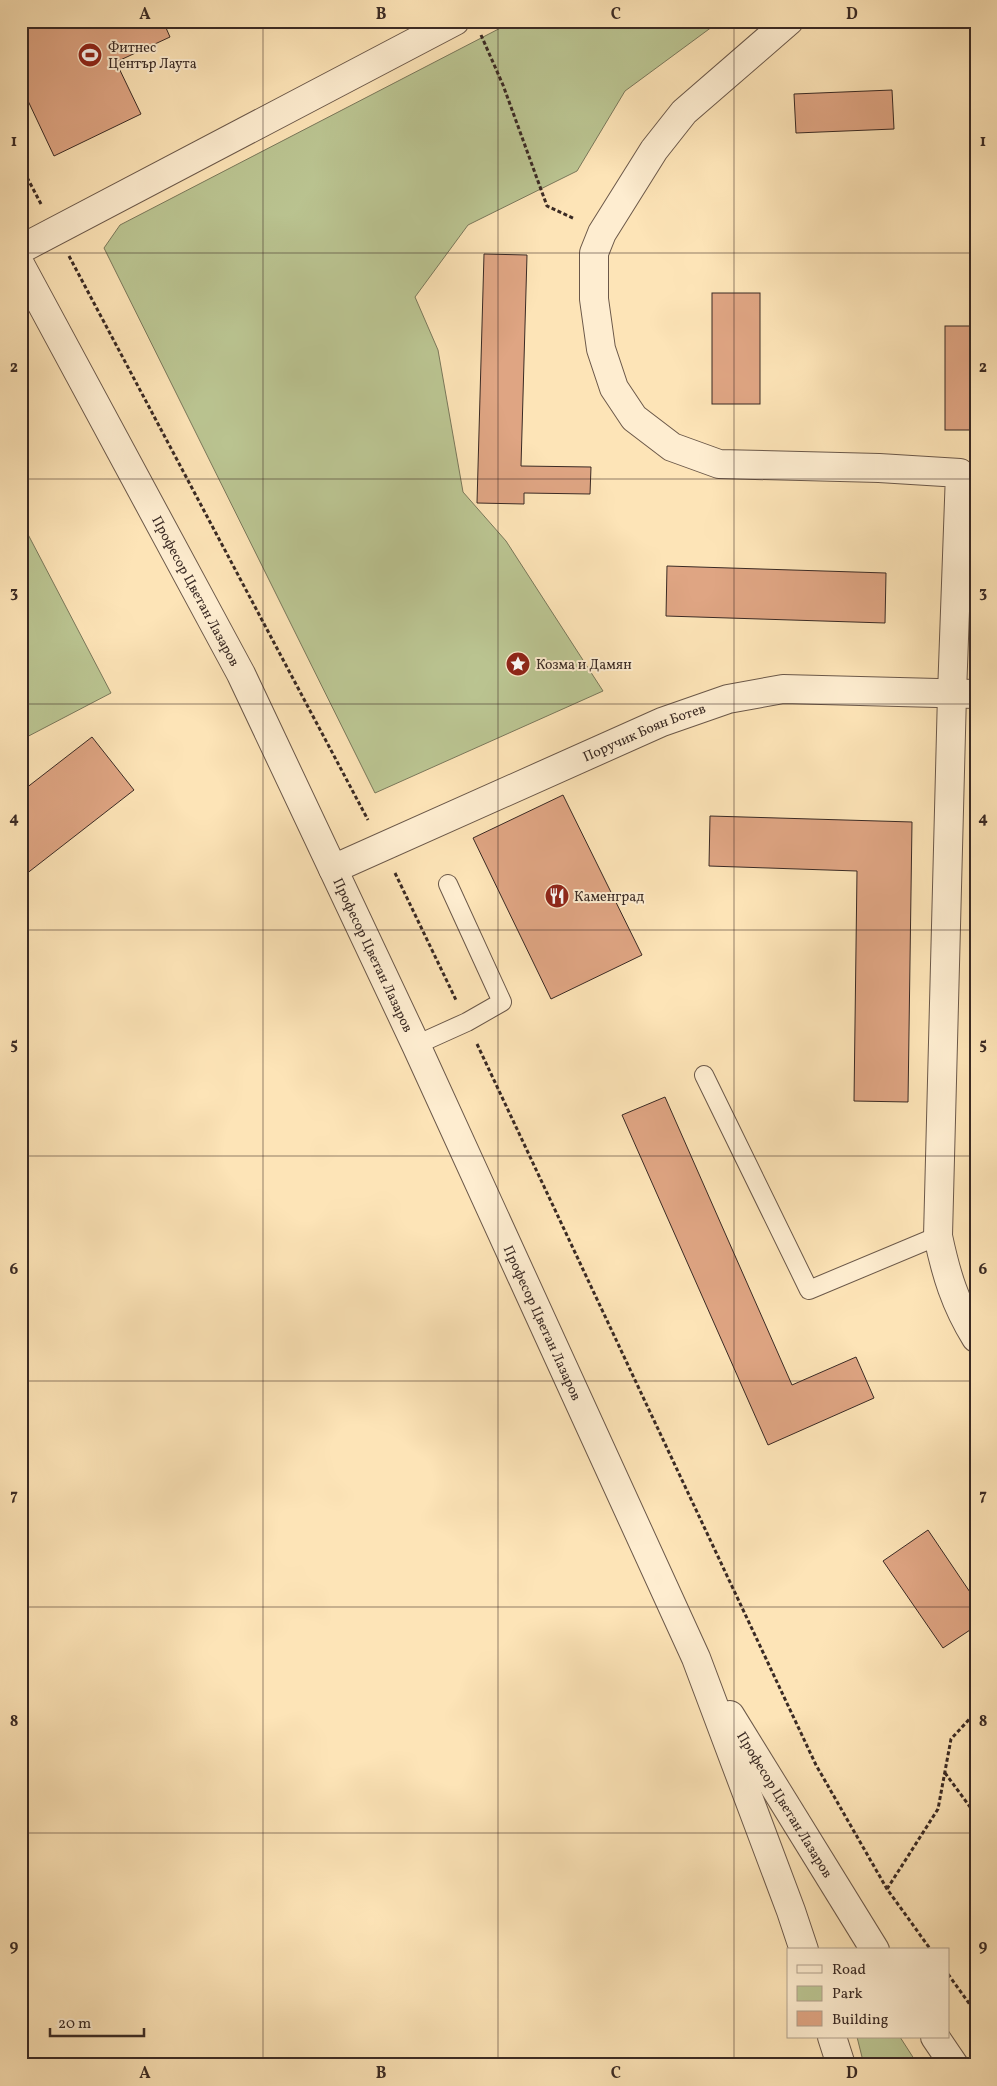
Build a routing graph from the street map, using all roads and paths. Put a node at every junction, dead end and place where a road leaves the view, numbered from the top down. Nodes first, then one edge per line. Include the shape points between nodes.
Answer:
1 (789, 21) edge
2 (467, 26) edge
3 (21, 166) edge
4 (55, 231) junction
5 (602, 233) junction
6 (21, 249) edge
7 (21, 266) edge
8 (968, 473) edge
9 (964, 694) edge
10 (383, 848) junction
11 (333, 870) junction
12 (448, 884) dead end
13 (467, 1022) junction
14 (416, 1044) junction
15 (704, 1075) dead end
16 (938, 1236) junction
17 (976, 1338) edge
18 (696, 1658) junction
19 (976, 1712) edge
20 (945, 1773) junction
21 (976, 1814) edge
22 (887, 1889) junction
23 (803, 1948) edge
24 (874, 1948) edge
25 (930, 1948) edge
26 (950, 1977) edge
27 (976, 2013) edge
28 (832, 2038) edge
29 (936, 2038) edge
30 (842, 2065) edge
31 (954, 2065) edge

1 - 5 street via 684,112 649,158
2 - 4 street
2 - 5 path via 503,85 547,206
3 - 4 path
4 - 6 street
4 - 10 path
5 - 8 street via 594,253 594,299 600,349 614,388 634,418 672,447 719,464
7 - 11 street, Професор Цветан Лазаров via 241,674
8 - 9 street
9 - 10 street, Поручик Боян Ботев via 783,689 728,699 662,722
9 - 16 street
10 - 11 street, Поручик Боян Ботев
10 - 13 path
11 - 14 street, Професор Цветан Лазаров
12 - 13 lane via 502,1002
13 - 14 lane
13 - 22 path via 816,1765
14 - 18 street, Професор Цветан Лазаров
15 - 16 lane via 809,1290
16 - 17 street via 948,1280
18 - 23 street, Професор Цветан Лазаров
18 - 24 street, Професор Цветан Лазаров
19 - 20 path via 951,1739
20 - 21 path
20 - 22 path via 938,1809
22 - 25 path
26 - 27 path
28 - 30 street
29 - 31 street

